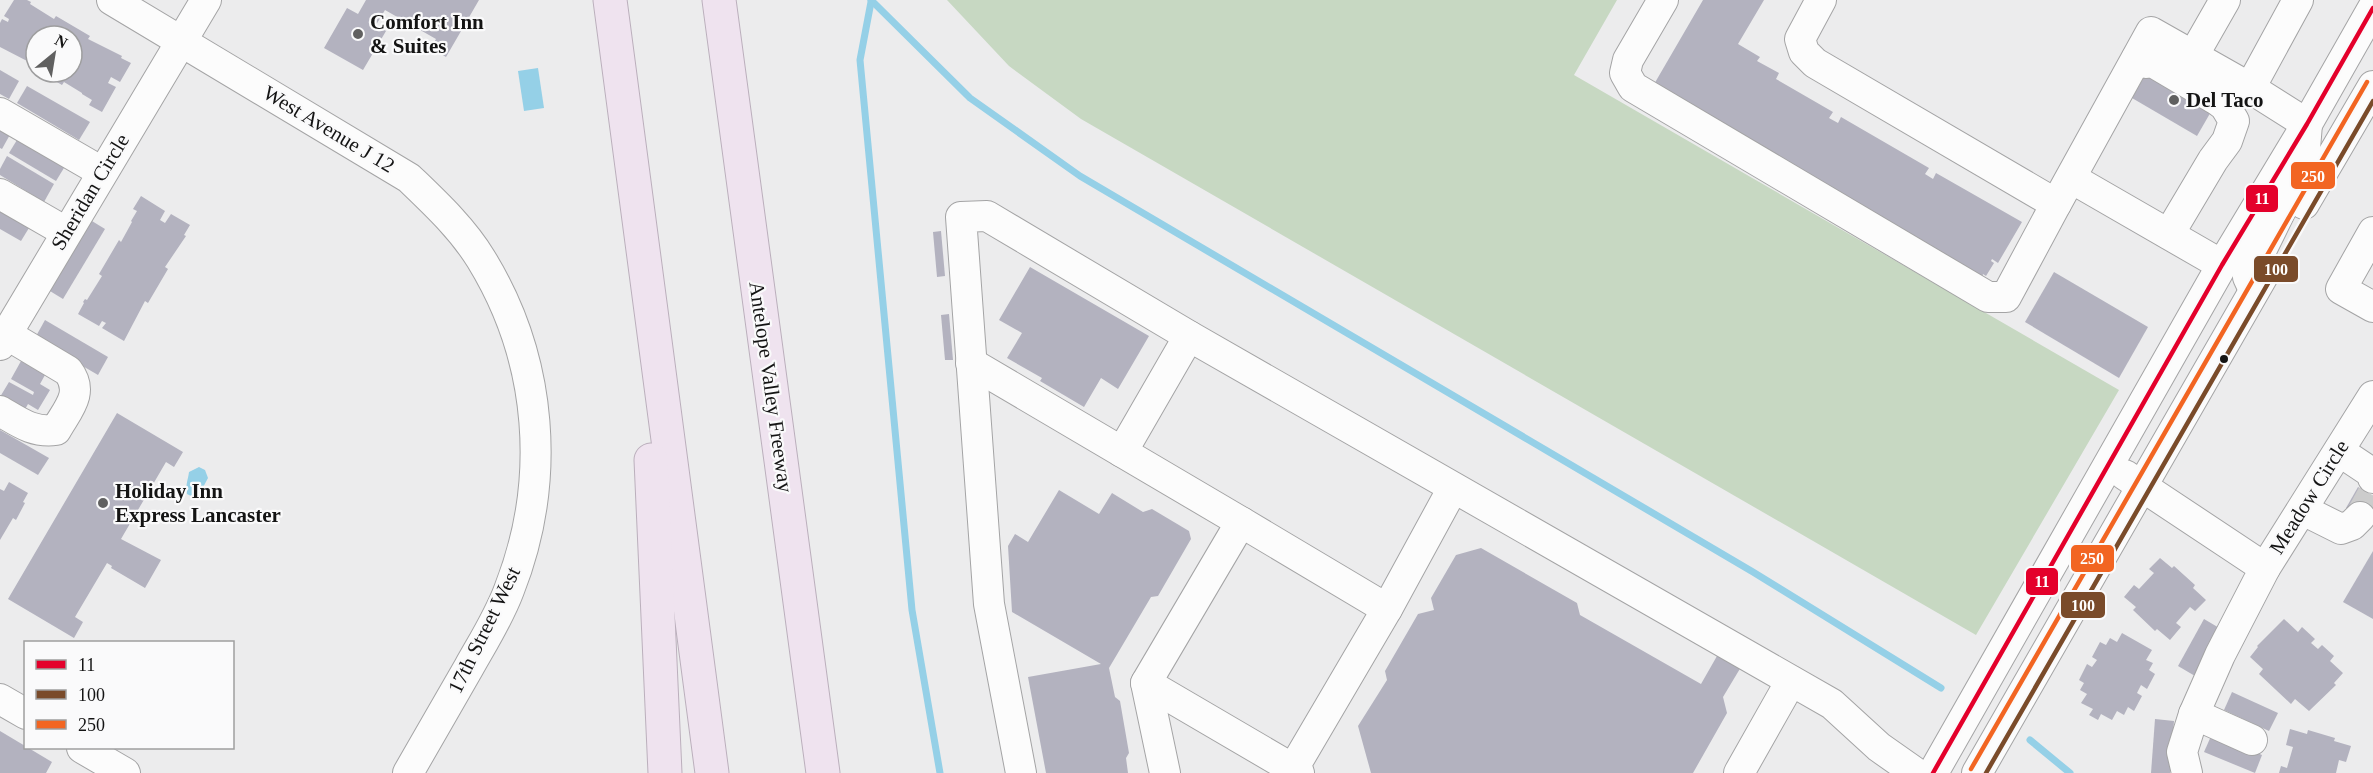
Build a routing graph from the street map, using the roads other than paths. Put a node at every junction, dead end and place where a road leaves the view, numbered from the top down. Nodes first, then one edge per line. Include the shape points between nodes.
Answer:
1 (112, 0) edge
2 (206, 0) edge
3 (610, 0) edge
4 (719, 0) edge
5 (1663, 0) edge
6 (1821, 0) edge
7 (2225, 0) edge
8 (2298, 0) edge
9 (2373, 8) edge
10 (182, 40) junction
11 (2193, 56) junction
12 (2137, 58) junction
13 (2250, 88) junction
14 (2369, 103) edge
15 (0, 113) edge
16 (2307, 124) junction
17 (102, 172) junction
18 (2071, 178) junction
19 (0, 194) edge
20 (2056, 204) junction
21 (66, 232) junction
22 (2373, 232) edge
23 (2169, 234) junction
24 (2222, 265) junction
25 (646, 282) junction
26 (2254, 290) junction
27 (505, 303) joint
28 (2373, 307) edge
29 (1189, 336) junction
30 (3, 340) edge
31 (971, 363) junction
32 (2373, 396) edge
33 (0, 411) edge
34 (2339, 451) junction
35 (1122, 452) junction
36 (2110, 464) junction
37 (2142, 486) junction
38 (1453, 488) junction
39 (2369, 496) edge
40 (2303, 510) junction
41 (1241, 522) junction
42 (2265, 568) junction
43 (1387, 609) junction
44 (1791, 681) junction
45 (1146, 683) junction
46 (0, 699) edge
47 (24, 713) edge
48 (2194, 714) junction
49 (2252, 740) dead end
50 (85, 749) edge
51 (1296, 771) edge
52 (125, 773) edge
53 (408, 773) edge
54 (665, 773) edge
55 (712, 773) edge
56 (823, 773) edge
57 (1021, 773) edge
58 (1165, 773) edge
59 (1739, 773) edge
60 (1916, 773) edge
61 (1933, 773) edge
62 (1977, 773) edge
63 (2187, 773) edge

1 - 10 street, West Avenue J 12
2 - 10 street, Sheridan Circle
3 - 25 highway
4 - 56 highway, Antelope Valley Freeway
5 - 20 street via 1628,60 1625,73 1633,87 1988,297 2006,297
6 - 20 street via 1800,39 1804,52 1815,63
7 - 11 street
8 - 13 street
9 - 16 street
10 - 17 street, Sheridan Circle
10 - 27 street, West Avenue J 12 via 409,178 449,216 481,258
11 - 12 street via 2151,32
11 - 13 street
12 - 18 street
12 - 23 street via 2146,63 2151,61 2217,100 2234,121 2227,141
13 - 16 street
14 - 26 street
15 - 17 street
16 - 24 street
16 - 26 street via 2303,173 2248,277
17 - 21 street, Sheridan Circle
18 - 20 street
18 - 23 street
19 - 21 street
21 - 30 street, Sheridan Circle
22 - 28 street via 2341,289
23 - 24 street
24 - 36 street
25 - 54 highway
25 - 55 highway
26 - 37 street
27 - 53 street, 17th Street West via 526,365 536,429 536,482 527,538 503,602
29 - 31 street via 987,216 961,217
29 - 35 street
29 - 38 street
30 - 33 street via 68,371 75,380 77,393 56,430 31,429
31 - 35 street
31 - 57 street via 989,604
32 - 34 street, Meadow Circle
34 - 39 street via 2372,473
34 - 40 street, Meadow Circle
35 - 41 street
36 - 37 street
36 - 61 street
37 - 42 street
37 - 62 street
38 - 43 street
38 - 44 street
39 - 40 street via 2352,525 2341,529
40 - 42 street, Meadow Circle
41 - 43 street
41 - 45 street
42 - 48 street, Meadow Circle
43 - 51 street
44 - 59 street
44 - 60 street via 1832,704 1879,747
45 - 51 street
45 - 58 street
46 - 47 street
48 - 49 street
48 - 63 street, Meadow Circle via 2182,752
50 - 52 street

